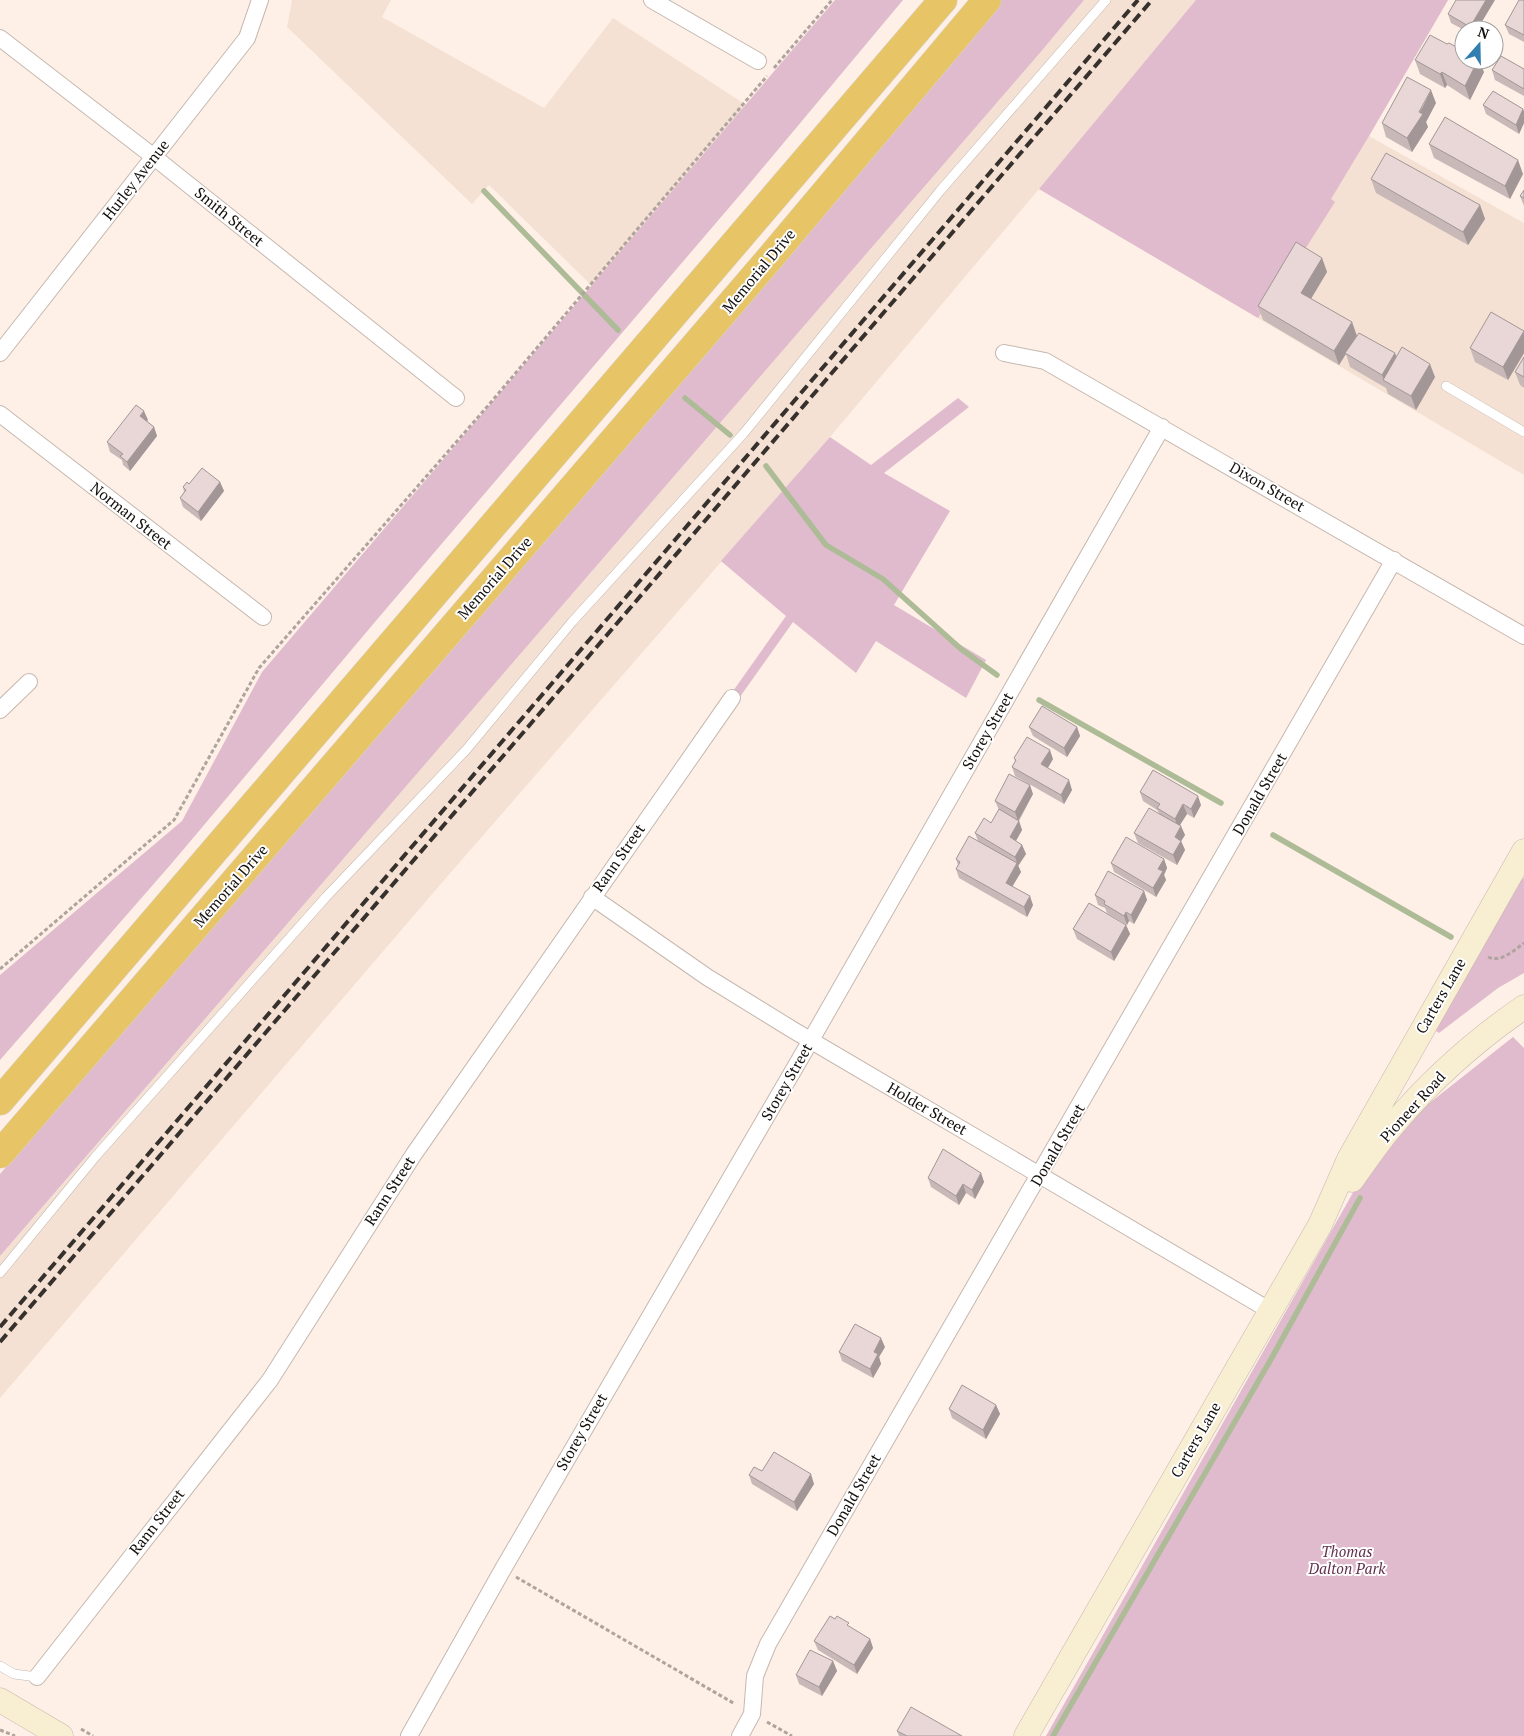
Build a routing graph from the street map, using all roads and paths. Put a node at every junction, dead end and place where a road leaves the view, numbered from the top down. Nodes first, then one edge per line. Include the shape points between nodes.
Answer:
1 (260, 0) edge
2 (652, 0) edge
3 (832, 0) edge
4 (943, 0) edge
5 (987, 0) edge
6 (1106, 0) edge
7 (0, 38) edge
8 (758, 61) dead end
9 (154, 157) junction
10 (0, 353) edge
11 (1004, 353) dead end
12 (1446, 386) dead end
13 (456, 398) dead end
14 (0, 414) edge
15 (1162, 427) junction
16 (1524, 432) edge
17 (1394, 560) junction
18 (263, 617) dead end
19 (1524, 636) edge
20 (29, 682) dead end
21 (732, 698) dead end
22 (0, 710) edge
23 (1521, 861) edge
24 (592, 897) junction
25 (1524, 943) edge
26 (1469, 947) junction
27 (0, 969) edge
28 (1524, 989) edge
29 (1524, 1007) edge
30 (811, 1040) junction
31 (1409, 1086) joint
32 (0, 1102) edge
33 (1359, 1141) junction
34 (0, 1154) edge
35 (1040, 1176) junction
36 (1320, 1225) junction
37 (0, 1273) edge
38 (1270, 1310) junction
39 (502, 1569) junction
40 (0, 1666) edge
41 (37, 1677) joint
42 (0, 1700) edge
43 (752, 1714) junction
44 (0, 1730) edge
45 (13, 1736) edge
46 (61, 1736) edge
47 (408, 1736) edge
48 (740, 1736) edge
49 (792, 1736) edge
50 (1026, 1736) edge

1 - 9 street, Hurley Avenue via 247,38
2 - 8 street
3 - 27 path via 481,414 259,668 174,820
4 - 32 highway
5 - 34 highway, Memorial Drive via 765,264
6 - 37 lane via 940,191 744,433 572,622 466,750 326,896 103,1149
7 - 9 street, Smith Street
9 - 10 street, Hurley Avenue
9 - 13 street, Smith Street
11 - 15 street, Dixon Street via 1045,362
12 - 16 lane
14 - 18 street, Norman Street
15 - 17 street, Dixon Street
15 - 30 street, Storey Street
17 - 19 street, Dixon Street
17 - 35 street, Donald Street
20 - 22 street
21 - 24 street, Rann Street
23 - 26 main road, Carters Lane
24 - 30 street, Holder Street via 707,977
24 - 41 street, Rann Street via 414,1154 270,1380
25 - 26 path via 1497,959
26 - 33 main road, Carters Lane
28 - 31 main road, Pioneer Road via 1474,1023
29 - 36 main road, Pioneer Road via 1466,1050 1393,1125
30 - 35 street, Holder Street
30 - 39 street, Storey Street
31 - 33 main road, Carters Lane
33 - 36 main road, Carters Lane
35 - 38 street, Holder Street
35 - 43 street, Donald Street via 768,1644 755,1676
36 - 38 main road, Carters Lane
38 - 50 main road, Carters Lane
39 - 43 path
39 - 47 street, Storey Street
40 - 41 lane via 14,1674
42 - 46 main road
43 - 48 street, Donald Street
43 - 49 path
44 - 45 path

